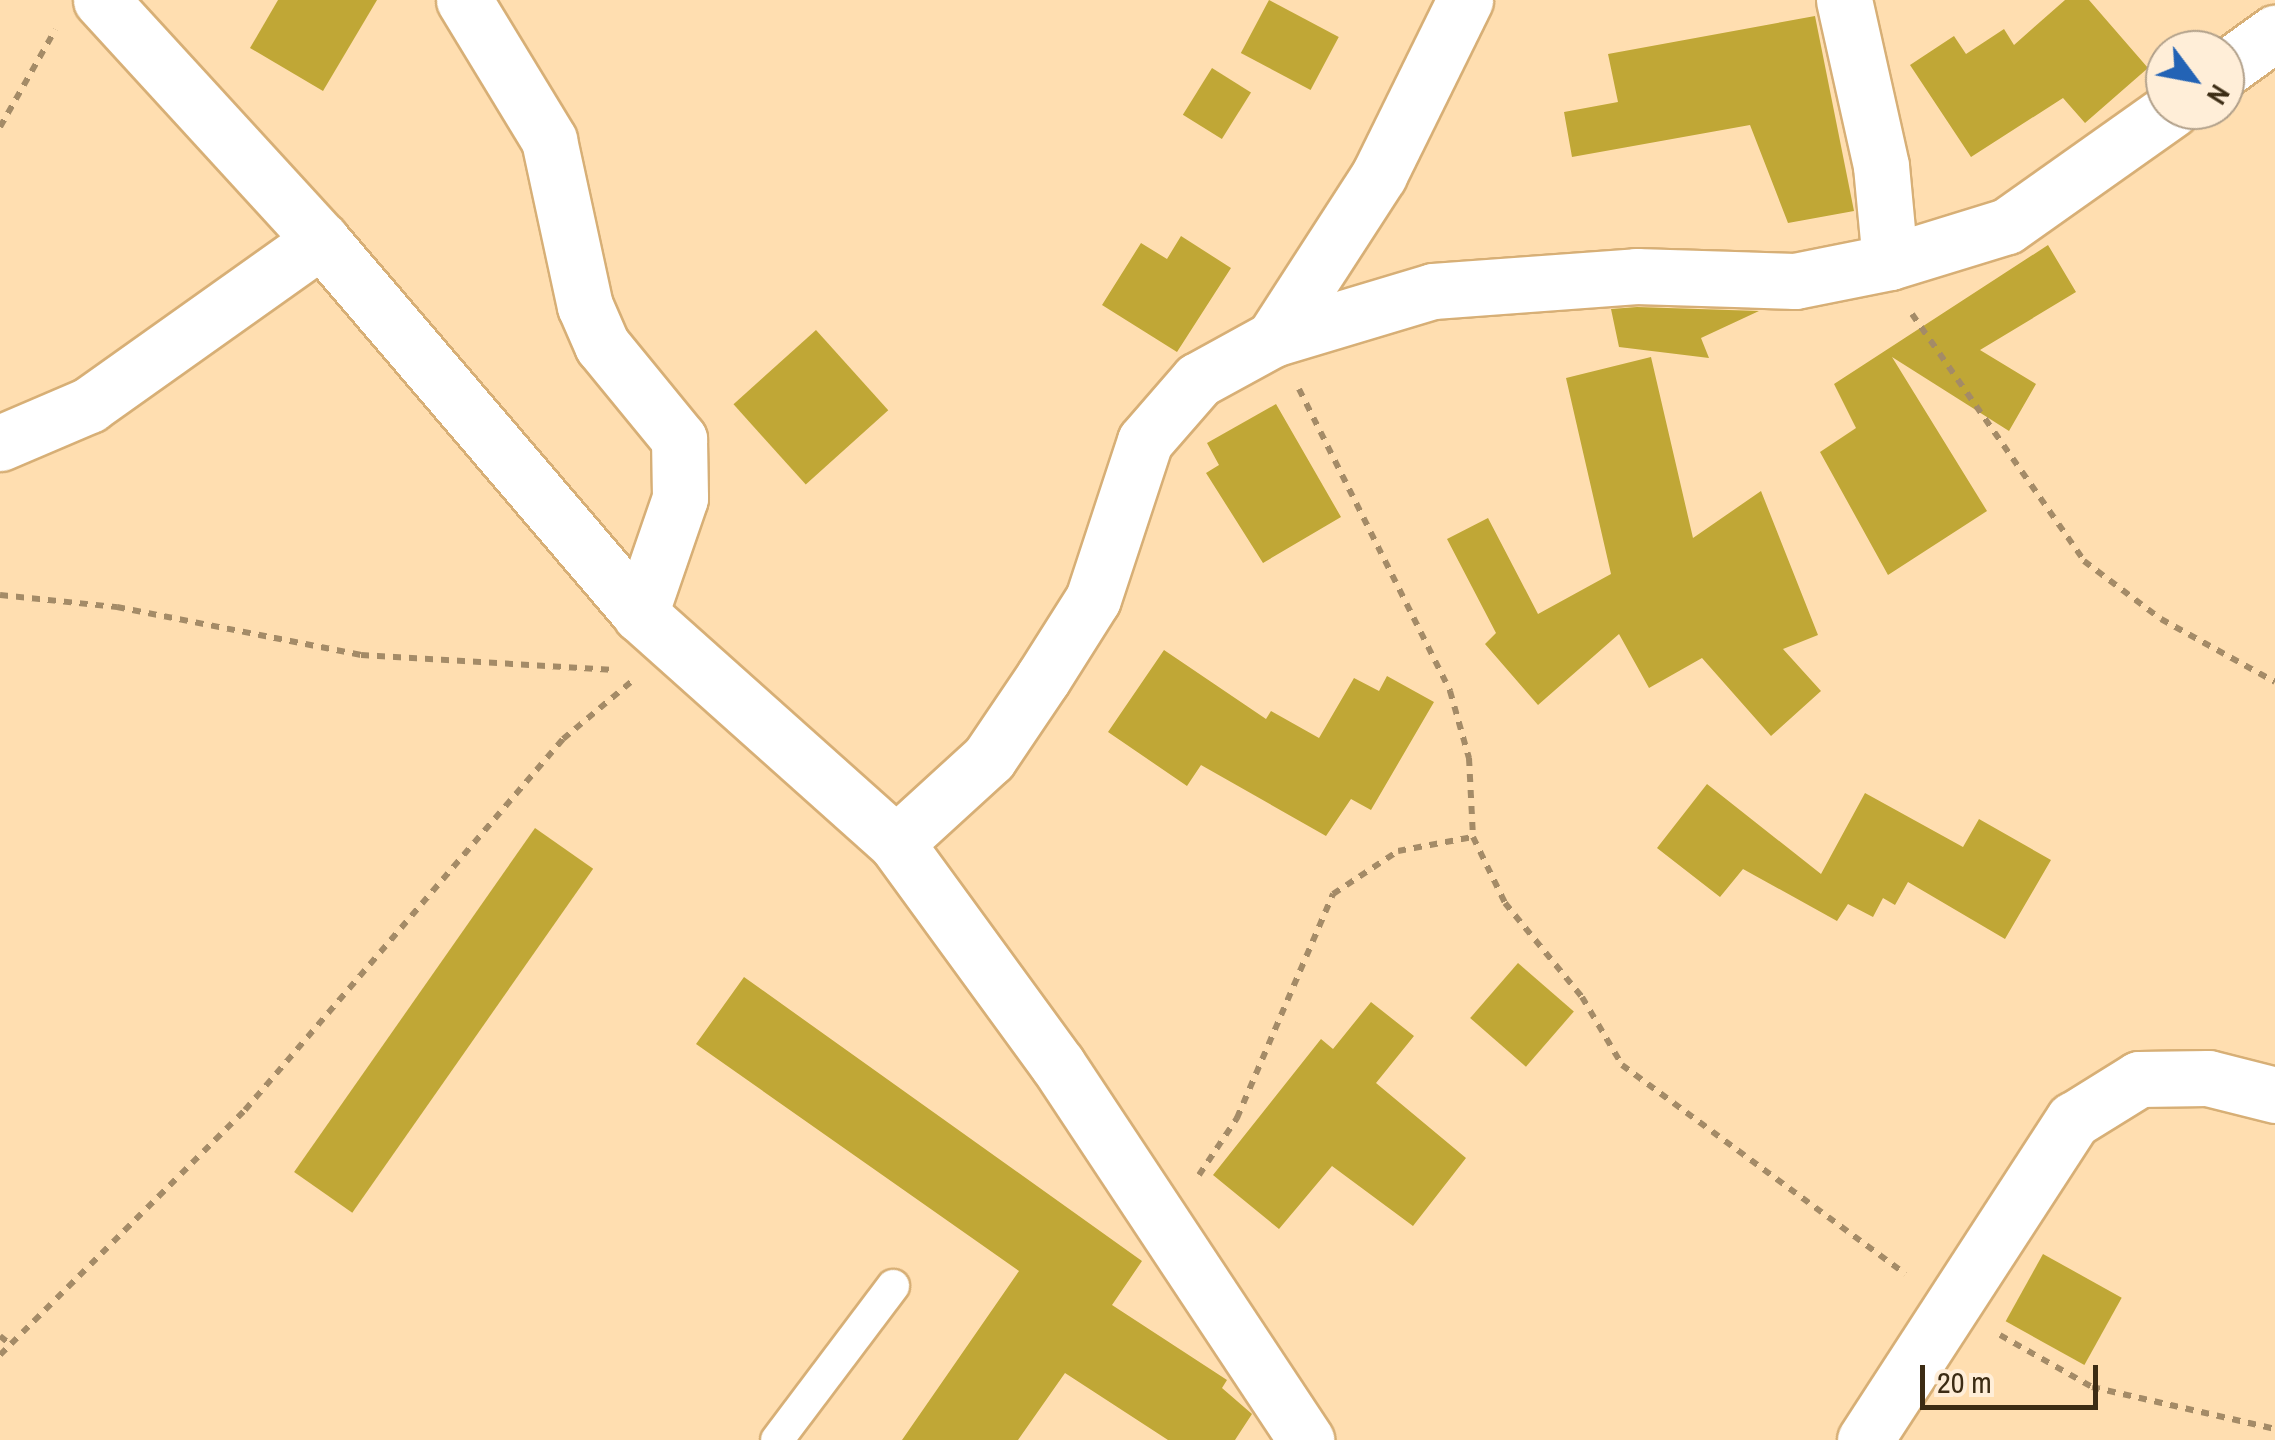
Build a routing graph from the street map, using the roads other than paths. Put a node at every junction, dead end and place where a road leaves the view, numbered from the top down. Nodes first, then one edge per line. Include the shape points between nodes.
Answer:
1 (464, 0) edge
2 (1465, 0) edge
3 (1844, 0) edge
4 (82, 11) edge
5 (2275, 34) edge
6 (2245, 55) edge
7 (2145, 128) edge
8 (321, 240) junction
9 (1890, 262) junction
10 (1273, 340) junction
11 (0, 443) edge
12 (640, 614) junction
13 (896, 843) junction
14 (2275, 1095) edge
15 (893, 1286) dead end
16 (776, 1440) edge
17 (1306, 1440) edge
18 (1865, 1440) edge

1 - 12 street via 549,140 585,306 602,345 679,439 680,498
2 - 10 street via 1380,175
3 - 9 street via 1881,166
4 - 8 street
5 - 6 street
7 - 9 street via 2007,226
8 - 11 street via 89,404
8 - 12 street
9 - 10 street via 1795,280 1636,276 1434,291
10 - 13 street via 1198,380 1145,441 1083,615 990,758
12 - 13 street
13 - 17 street
14 - 18 street via 2208,1078 2138,1078 2073,1120 1958,1309
15 - 16 lane

